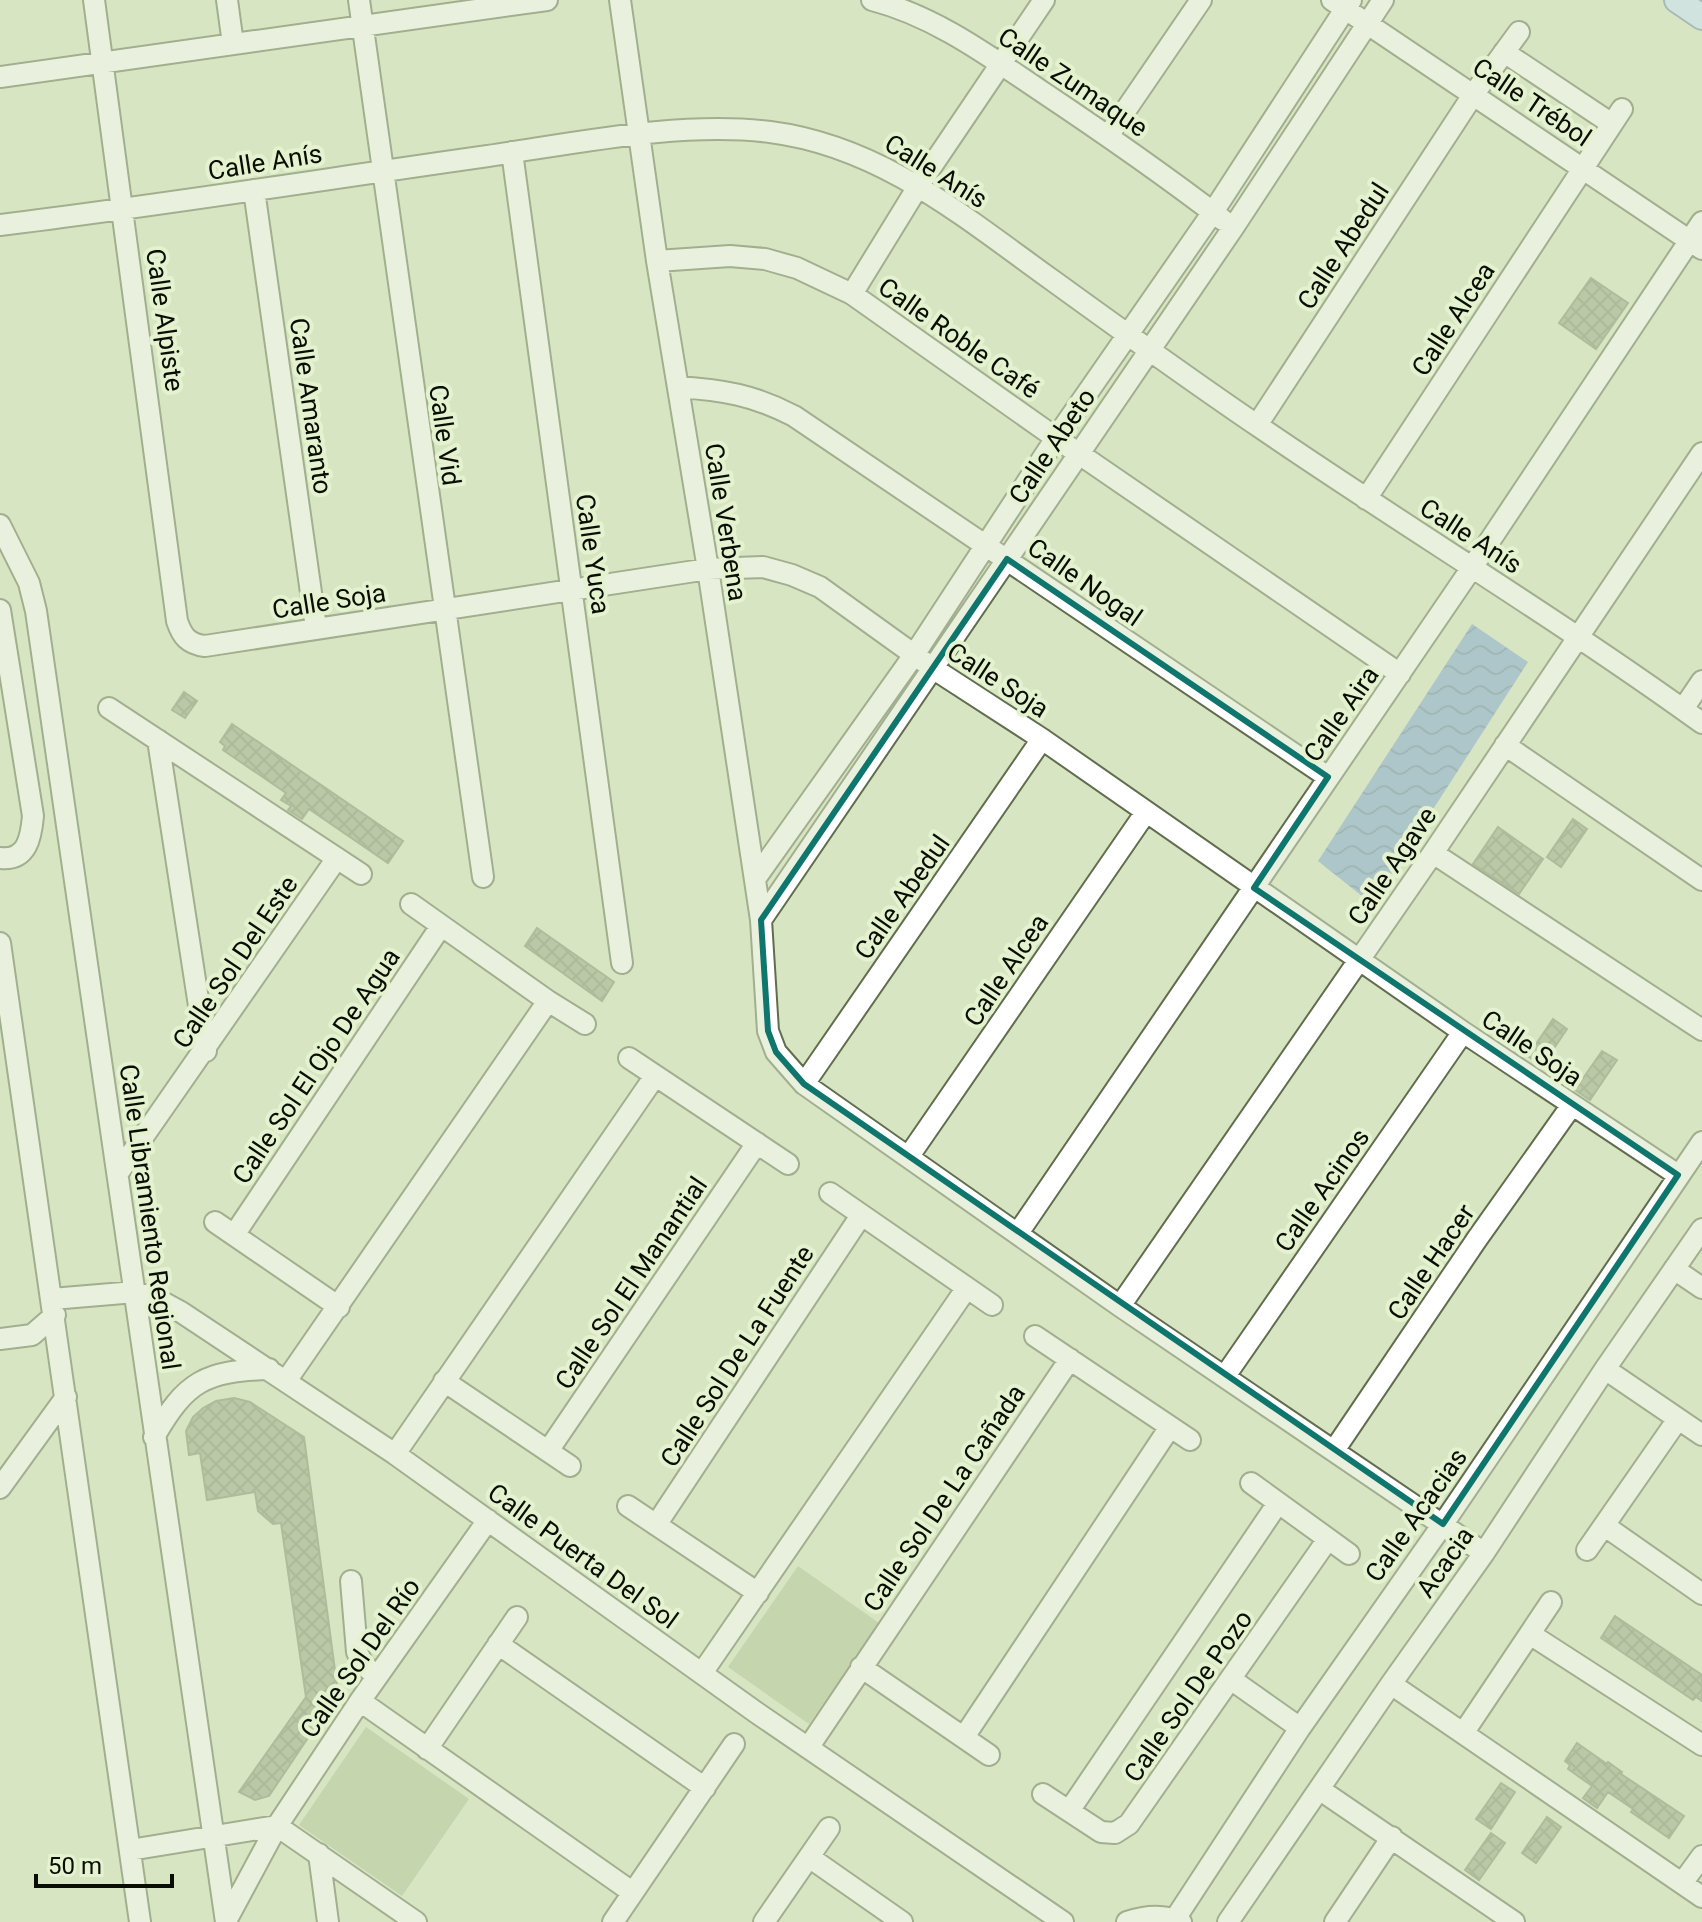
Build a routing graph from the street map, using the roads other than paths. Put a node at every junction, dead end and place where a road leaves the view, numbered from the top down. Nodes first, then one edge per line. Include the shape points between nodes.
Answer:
1 (94, 0) edge
2 (227, 0) edge
3 (359, 0) edge
4 (547, 0) edge
5 (620, 0) edge
6 (872, 0) edge
7 (1044, 0) edge
8 (1201, 0) edge
9 (1383, 0) edge
10 (1677, 0) edge
11 (1343, 3) edge
12 (490, 4) edge
13 (1702, 17) edge
14 (1367, 24) junction
15 (362, 28) junction
16 (1519, 32) dead end
17 (233, 44) junction
18 (1504, 52) junction
19 (103, 62) junction
20 (1000, 63) junction
21 (0, 77) edge
22 (1473, 95) junction
23 (638, 136) junction
24 (1108, 136) junction
25 (512, 152) junction
26 (1583, 167) junction
27 (383, 171) junction
28 (919, 185) junction
29 (254, 190) junction
30 (124, 210) junction
31 (1213, 212) junction
32 (1702, 222) edge
33 (0, 225) edge
34 (1233, 228) junction
35 (1695, 245) edge
36 (657, 261) junction
37 (852, 294) junction
38 (1127, 334) junction
39 (1150, 349) junction
40 (678, 387) junction
41 (1257, 425) junction
42 (1056, 438) junction
43 (1702, 453) edge
44 (1078, 454) junction
45 (1366, 499) junction
46 (0, 525) edge
47 (985, 545) junction
48 (1007, 559) junction
49 (1473, 566) junction
50 (708, 569) junction
51 (572, 591) junction
52 (0, 610) edge
53 (444, 610) junction
54 (316, 628) junction
55 (1576, 638) junction
56 (191, 642) joint
57 (914, 655) junction
58 (934, 669) junction
59 (1400, 674) junction
60 (1702, 681) edge
61 (109, 708) dead end
62 (1683, 709) junction
63 (1702, 723) edge
64 (1042, 739) junction
65 (158, 740) junction
66 (1505, 745) junction
67 (1328, 777) junction
68 (1146, 812) junction
69 (1433, 853) junction
70 (0, 858) edge
71 (337, 858) junction
72 (361, 874) dead end
73 (483, 877) dead end
74 (755, 879) junction
75 (1702, 880) edge
76 (1254, 888) junction
77 (411, 904) dead end
78 (761, 920) junction
79 (441, 926) junction
80 (0, 943) edge
81 (1359, 960) junction
82 (622, 963) dead end
83 (548, 1001) junction
84 (585, 1024) dead end
85 (1702, 1030) edge
86 (1463, 1032) junction
87 (206, 1051) junction
88 (629, 1058) dead end
89 (655, 1076) junction
90 (804, 1084) junction
91 (1572, 1105) junction
92 (1702, 1142) edge
93 (757, 1143) junction
94 (909, 1156) junction
95 (788, 1164) dead end
96 (118, 1173) junction
97 (1678, 1175) junction
98 (830, 1193) dead end
99 (860, 1217) junction
100 (215, 1222) dead end
101 (1702, 1229) edge
102 (1018, 1233) junction
103 (234, 1235) junction
104 (1674, 1269) junction
105 (1702, 1288) edge
106 (966, 1289) junction
107 (135, 1292) junction
108 (992, 1305) dead end
109 (1120, 1306) junction
110 (53, 1307) junction
111 (339, 1307) junction
112 (1035, 1336) dead end
113 (0, 1339) edge
114 (1070, 1359) junction
115 (1605, 1369) junction
116 (278, 1375) junction
117 (1225, 1376) junction
118 (444, 1381) junction
119 (66, 1397) junction
120 (1678, 1419) junction
121 (1170, 1427) junction
122 (1702, 1435) edge
123 (154, 1437) junction
124 (1190, 1440) dead end
125 (1335, 1449) junction
126 (548, 1451) junction
127 (395, 1454) junction
128 (570, 1466) dead end
129 (1251, 1483) dead end
130 (0, 1488) edge
131 (1278, 1503) junction
132 (628, 1506) dead end
133 (488, 1520) junction
134 (1443, 1524) junction
135 (656, 1525) junction
136 (1605, 1526) junction
137 (1328, 1539) junction
138 (1587, 1550) dead end
139 (1484, 1553) junction
140 (1349, 1554) dead end
141 (351, 1581) dead end
142 (758, 1593) junction
143 (1702, 1594) edge
144 (1551, 1602) dead end
145 (517, 1617) dead end
146 (1530, 1634) junction
147 (498, 1644) junction
148 (861, 1667) junction
149 (702, 1673) junction
150 (377, 1677) junction
151 (1232, 1680) junction
152 (1391, 1684) junction
153 (360, 1701) junction
154 (1300, 1728) junction
155 (1464, 1732) junction
156 (964, 1737) junction
157 (734, 1744) dead end
158 (1702, 1745) edge
159 (808, 1748) junction
160 (427, 1749) junction
161 (989, 1755) dead end
162 (705, 1788) junction
163 (1319, 1789) junction
164 (1043, 1794) dead end
165 (1069, 1811) junction
166 (277, 1826) junction
167 (829, 1828) dead end
168 (213, 1835) junction
169 (1392, 1837) junction
170 (130, 1850) junction
171 (319, 1854) junction
172 (1702, 1856) edge
173 (809, 1857) junction
174 (1683, 1882) junction
175 (632, 1892) junction
176 (1702, 1897) edge
177 (1178, 1921) edge
178 (140, 1922) edge
179 (226, 1922) edge
180 (328, 1922) edge
181 (416, 1922) edge
182 (613, 1922) edge
183 (764, 1922) edge
184 (902, 1922) edge
185 (1063, 1922) edge
186 (1127, 1922) edge
187 (1228, 1922) edge
188 (1335, 1922) edge
189 (1514, 1922) edge

1 - 19 street, Calle Alpiste
2 - 17 street
3 - 15 street, Calle Vid
4 - 12 street
5 - 23 street, Calle Verbena
6 - 20 street, Calle Zumaque via 921,18
7 - 20 street
8 - 24 street
9 - 14 street, Calle Abeto
10 - 13 main road
11 - 14 street, Calle Trébol
11 - 31 street, Calle Abeto
12 - 15 street
14 - 22 street, Calle Trébol
14 - 34 street, Calle Abeto
15 - 17 street
15 - 27 street, Calle Vid
16 - 18 street, Calle Abedul
17 - 19 street
18 - 22 street, Calle Abedul
18 - 26 street, Calle Alcea via 1617,117
19 - 21 street
19 - 30 street, Calle Alpiste
20 - 24 street, Calle Zumaque
20 - 28 street
22 - 26 street, Calle Trébol
22 - 41 street, Calle Abedul
23 - 25 street, Calle Anís
23 - 28 street, Calle Anís via 726,128 774,132 852,152
23 - 36 street, Calle Verbena
24 - 31 street, Calle Zumaque
25 - 27 street, Calle Anís
25 - 51 street, Calle Yuca
26 - 35 street, Calle Trébol
26 - 45 street, Calle Alcea
27 - 29 street, Calle Anís
27 - 53 street, Calle Vid
28 - 37 street
28 - 38 street, Calle Anís
29 - 30 street, Calle Anís
29 - 54 street, Calle Amaranto
30 - 33 street, Calle Anís
30 - 56 street, Calle Alpiste via 177,621
31 - 34 street, Calle Zumaque
31 - 38 street, Calle Abeto
32 - 35 street, Calle Aira
34 - 39 street, Calle Abeto
35 - 49 street, Calle Aira
36 - 37 street, Calle Roble Café via 765,259
36 - 40 street, Calle Verbena
37 - 42 street, Calle Roble Café
38 - 39 street, Calle Anís
38 - 42 street, Calle Abeto
39 - 41 street, Calle Anís
39 - 44 street, Calle Abeto
40 - 47 street, Calle Nogal via 750,395 794,416
40 - 50 street, Calle Verbena
41 - 45 street, Calle Anís
42 - 44 street, Calle Roble Café
42 - 47 street, Calle Abeto
43 - 55 street, Calle Agave
44 - 48 street, Calle Abeto
44 - 59 street, Calle Roble Café
45 - 49 street, Calle Anís
46 - 96 street, Calle Libramiento Regional via 29,583 36,611
47 - 48 street, Calle Nogal
47 - 57 street, Calle Abeto
48 - 58 street, Calle Abeto
48 - 67 street, Calle Nogal
49 - 55 street, Calle Anís
49 - 59 street, Calle Aira
50 - 51 street, Calle Soja
50 - 57 street, Calle Soja via 763,567 792,575 820,587
50 - 74 street, Calle Verbena
51 - 53 street, Calle Soja
51 - 82 street, Calle Yuca
52 - 70 street via 33,816 26,850
53 - 54 street, Calle Soja
53 - 73 street, Calle Vid
54 - 56 street, Calle Soja via 205,646
55 - 62 street, Calle Anís
55 - 66 street, Calle Agave
57 - 58 street, Calle Soja
57 - 74 street, Calle Abeto
58 - 64 street, Calle Soja
58 - 78 street, Calle Abeto
59 - 67 street, Calle Aira
60 - 62 street
61 - 65 street
62 - 63 street, Calle Anís
64 - 68 street, Calle Soja
64 - 90 street, Calle Abedul
65 - 71 street
65 - 87 street
66 - 69 street, Calle Agave
66 - 75 street
67 - 76 street, Calle Aira
68 - 76 street, Calle Soja
68 - 94 street, Calle Alcea
69 - 81 street, Calle Agave
69 - 85 street
71 - 72 street
71 - 87 street, Calle Sol Del Este
74 - 78 street, Calle Verbena
76 - 81 street, Calle Soja
76 - 102 street, Calle Aira
77 - 79 street
78 - 90 street, Calle Verbena via 768,1031 776,1052
79 - 83 street
79 - 103 street, Calle Sol El Ojo De Agua
80 - 110 street
81 - 86 street, Calle Soja
81 - 109 street, Calle Agave
83 - 84 street
83 - 111 street
86 - 91 street, Calle Soja
86 - 117 street, Calle Acinos
87 - 96 street, Calle Sol Del Este
88 - 89 street
89 - 93 street
89 - 118 street
90 - 94 street
91 - 97 street, Calle Soja
91 - 125 street, Calle Hacer
92 - 97 street, Calle Acacias
93 - 95 street
93 - 126 street, Calle Sol El Manantial
94 - 102 street
96 - 107 street, Calle Libramiento Regional
97 - 134 street, Calle Acacias
98 - 99 street
99 - 106 street
99 - 135 street, Calle Sol De La Fuente
100 - 103 street
101 - 104 street, Acacia
102 - 109 street
103 - 111 street
104 - 105 street
104 - 115 street, Acacia
106 - 108 street
106 - 142 street
107 - 110 street, Calle Puerta Del Sol
107 - 116 street, Calle Puerta Del Sol via 181,1312
107 - 123 street, Calle Libramiento Regional
109 - 117 street
110 - 113 street via 32,1335
110 - 119 street
111 - 116 street
112 - 114 street
114 - 121 street
114 - 148 street, Calle Sol De La Cañada
115 - 120 street
115 - 139 street, Acacia
116 - 123 street via 229,1372 207,1378 176,1401
116 - 127 street, Calle Puerta Del Sol
117 - 125 street
118 - 126 street
118 - 127 street
119 - 130 street
119 - 170 street
120 - 122 street
120 - 136 street
121 - 124 street
121 - 156 street
123 - 168 street, Calle Libramiento Regional
125 - 134 street
126 - 128 street
127 - 133 street, Calle Puerta Del Sol
129 - 131 street
131 - 137 street
131 - 165 street, Calle Sol De Pozo
132 - 135 street
133 - 149 street, Calle Puerta Del Sol
133 - 150 street, Calle Sol Del Río
134 - 139 street
134 - 154 street, Calle Acacias
135 - 142 street
136 - 138 street
136 - 143 street
137 - 140 street
137 - 151 street, Calle Sol De Pozo
139 - 152 street, Acacia
141 - 150 street via 357,1652
142 - 149 street
144 - 146 street
145 - 147 street
146 - 155 street
146 - 158 street
147 - 160 street
147 - 162 street
148 - 156 street
148 - 159 street, Calle Sol De La Cañada
149 - 159 street, Calle Puerta Del Sol
150 - 153 street, Calle Sol Del Río
151 - 154 street
151 - 165 street, Calle Sol De Pozo via 1121,1831 1107,1834
152 - 155 street
152 - 163 street, Acacia
153 - 160 street
153 - 166 street, Calle Sol Del Río
154 - 177 street, Calle Acacias
155 - 174 street
156 - 161 street
157 - 162 street
159 - 185 street, Calle Puerta Del Sol
160 - 175 street
162 - 175 street
163 - 169 street
163 - 187 street, Acacia
164 - 165 street, Calle Sol De Pozo
166 - 168 street
166 - 171 street
166 - 179 street, Calle Sol Del Río
167 - 173 street
168 - 170 street
168 - 179 street, Calle Libramiento Regional
169 - 188 street
169 - 189 street
170 - 178 street
171 - 180 street
171 - 181 street
172 - 174 street
173 - 183 street
173 - 184 street
174 - 176 street
175 - 182 street
177 - 186 street via 1158,1916

